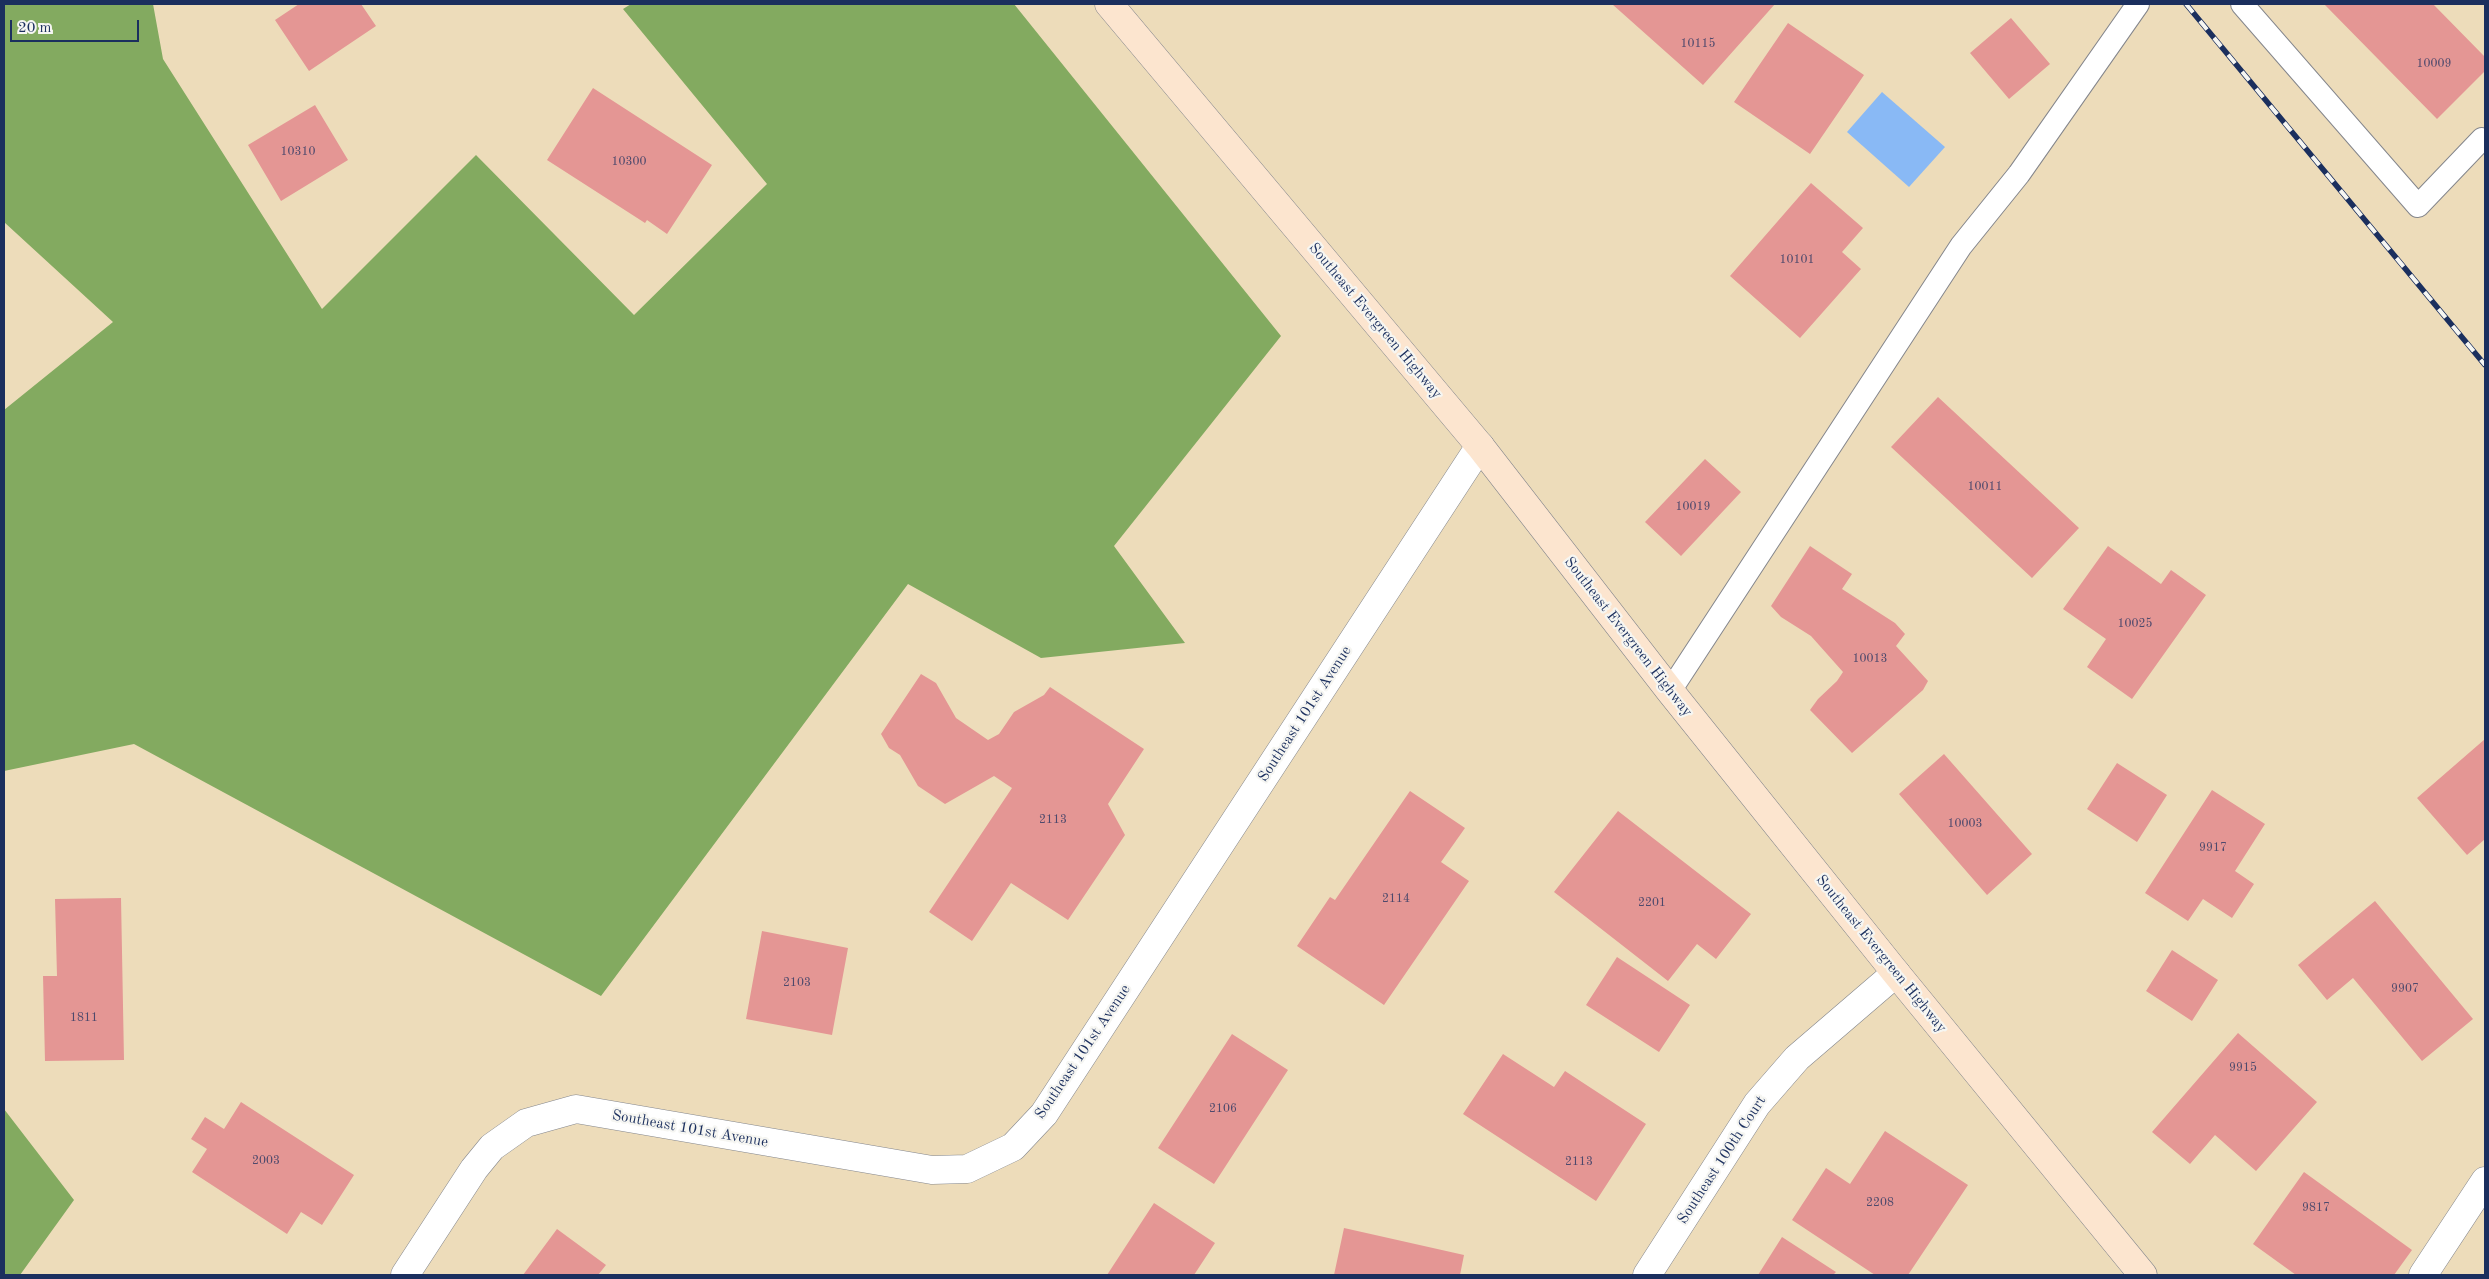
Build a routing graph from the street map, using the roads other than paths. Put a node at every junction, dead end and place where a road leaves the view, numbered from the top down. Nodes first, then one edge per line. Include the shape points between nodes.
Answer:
1 (1109, 4) edge
2 (2138, 4) edge
3 (2242, 4) edge
4 (2482, 139) dead end
5 (1480, 446) junction
6 (1670, 691) junction
7 (1896, 973) junction
8 (2485, 1182) edge
9 (405, 1275) edge
10 (1647, 1275) edge
11 (2143, 1275) edge
12 (2423, 1275) edge

1 - 5 street, Southeast Evergreen Highway
2 - 6 lane via 2019,174 1961,246
3 - 4 lane via 2418,206
5 - 6 street, Southeast Evergreen Highway
5 - 9 street, Southeast 101st Avenue via 1044,1114 1013,1148 967,1169 932,1170 576,1109 526,1123 492,1147 474,1169
6 - 7 street, Southeast Evergreen Highway
7 - 10 street, Southeast 100th Court via 1797,1058 1757,1104
7 - 11 street, Southeast Evergreen Highway
8 - 12 street

